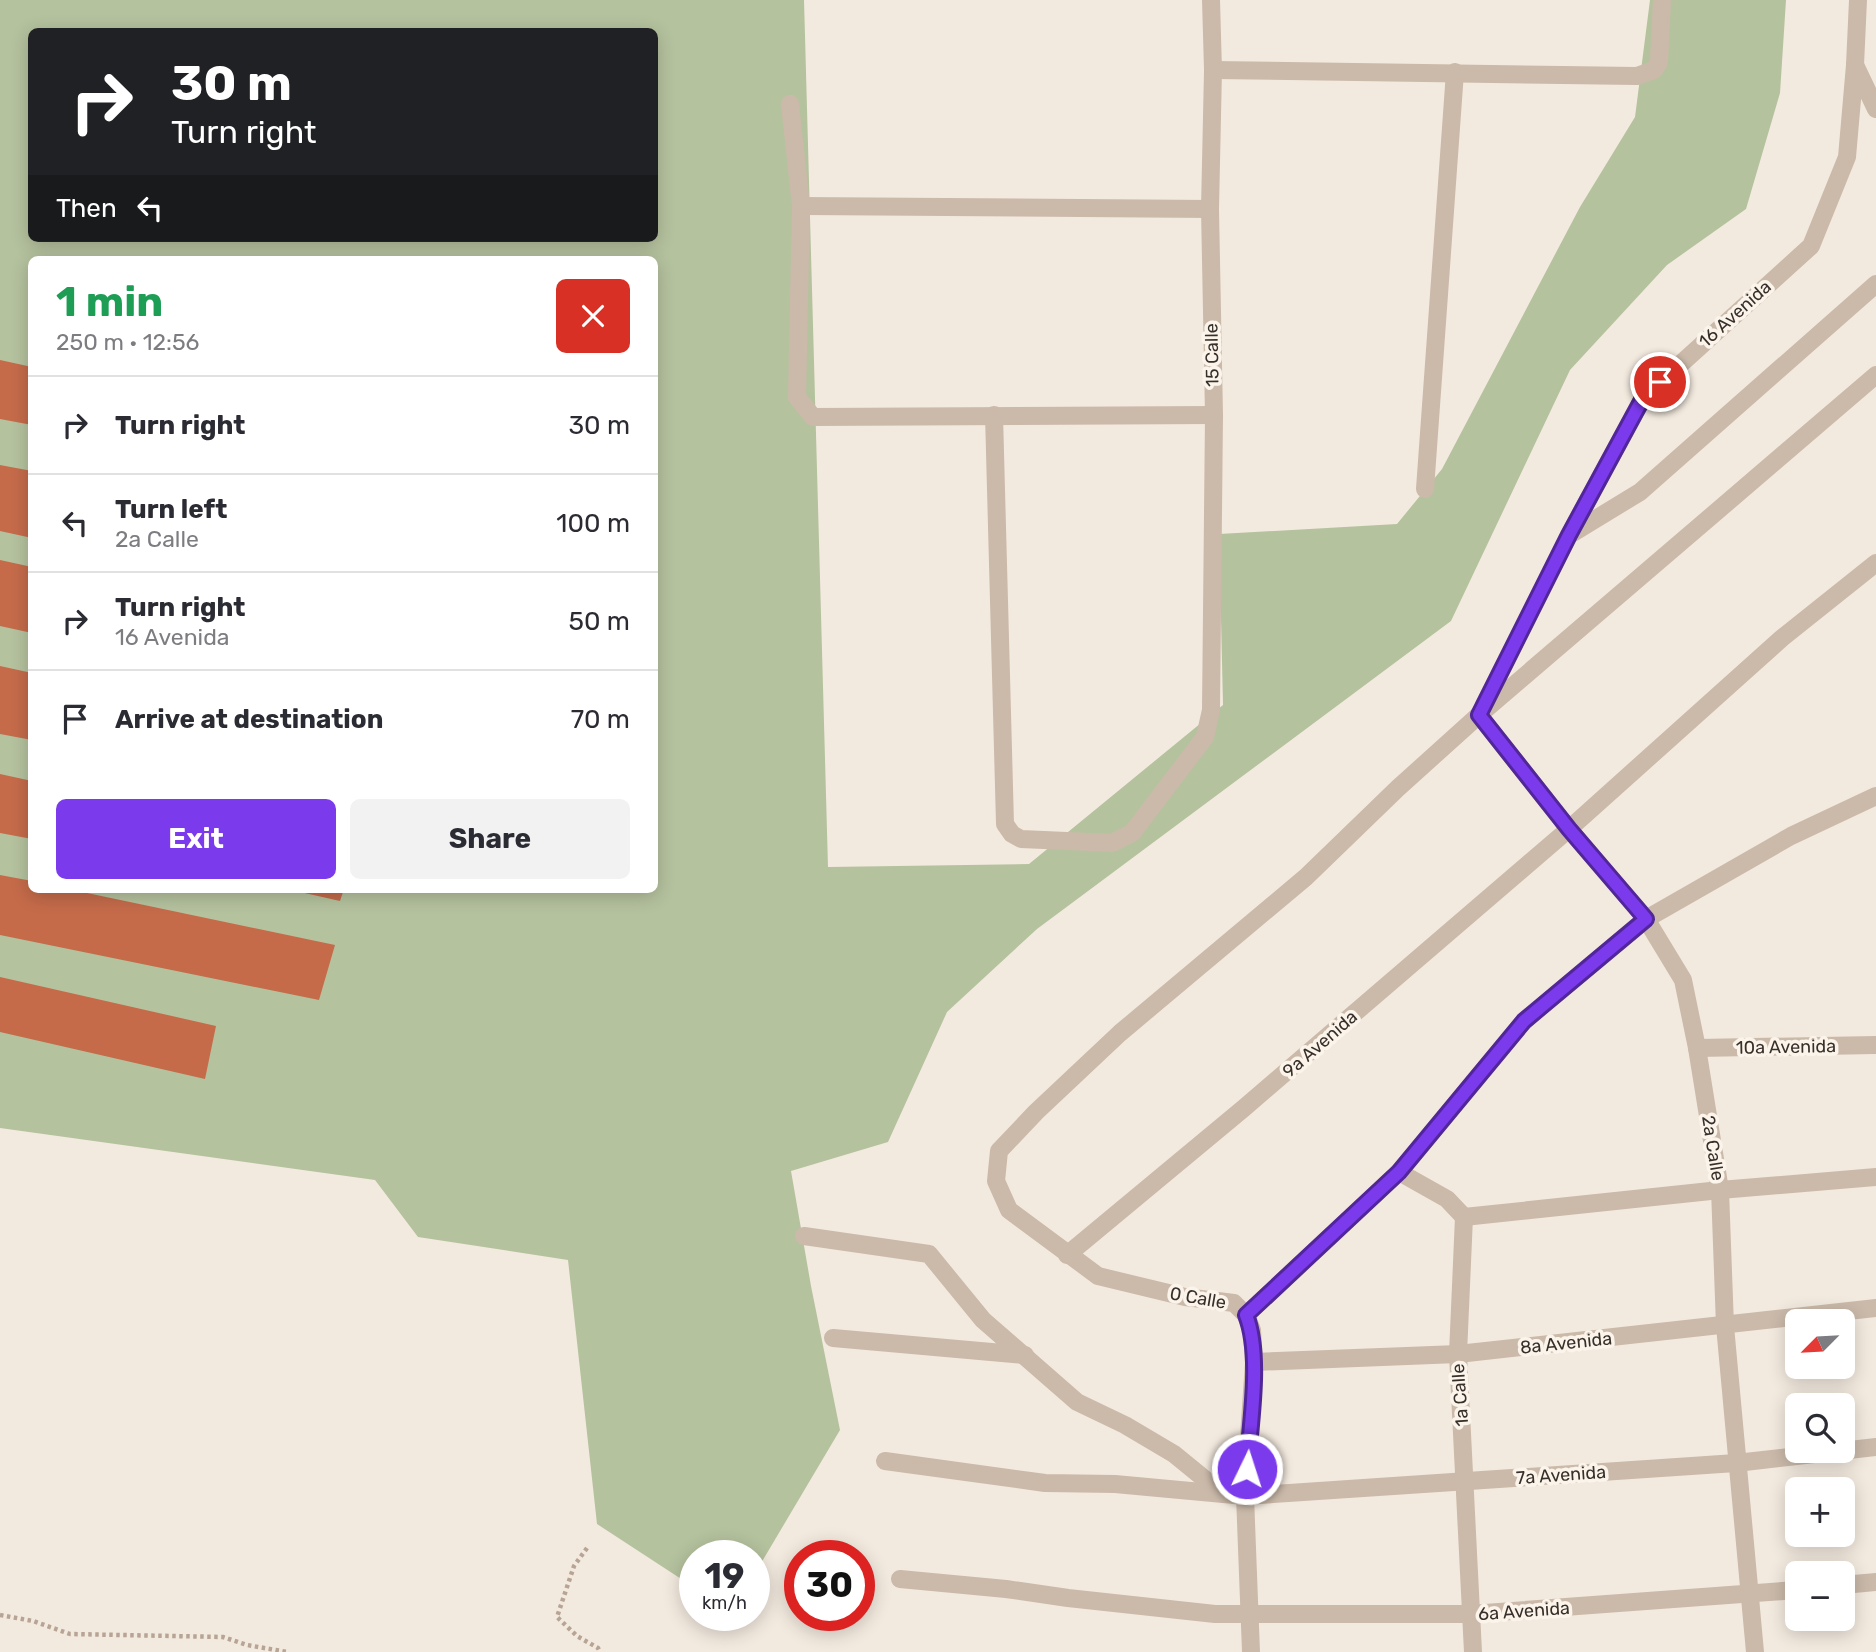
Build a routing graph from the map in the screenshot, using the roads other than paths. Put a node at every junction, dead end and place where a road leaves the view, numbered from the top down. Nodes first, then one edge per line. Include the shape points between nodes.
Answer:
1 (1211, 0) edge
2 (1662, 0) edge
3 (1858, 0) edge
4 (1855, 65) junction
5 (1213, 70) junction
6 (1455, 72) junction
7 (790, 104) dead end
8 (1876, 109) edge
9 (801, 206) junction
10 (1210, 209) junction
11 (1876, 284) edge
12 (1876, 375) edge
13 (994, 415) junction
14 (1214, 415) junction
15 (1424, 489) dead end
16 (1569, 535) junction
17 (1876, 563) edge
18 (1479, 715) junction
19 (1876, 796) edge
20 (1569, 829) junction
21 (1646, 919) junction
22 (1876, 1045) edge
23 (1697, 1048) junction
24 (1399, 1172) junction
25 (1876, 1177) edge
26 (1720, 1190) junction
27 (1464, 1217) junction
28 (804, 1236) dead end
29 (1067, 1255) junction
30 (1876, 1308) edge
31 (1246, 1315) junction
32 (1725, 1326) junction
33 (833, 1338) dead end
34 (1458, 1354) junction
35 (1025, 1355) junction
36 (1254, 1362) junction
37 (1876, 1447) edge
38 (885, 1461) dead end
39 (1737, 1463) junction
40 (1466, 1482) junction
41 (1223, 1494) junction
42 (1245, 1496) junction
43 (900, 1579) dead end
44 (1876, 1582) edge
45 (1855, 1584) edge
46 (1785, 1591) edge
47 (1748, 1595) junction
48 (1250, 1613) junction
49 (1471, 1614) junction
50 (1251, 1652) edge
51 (1473, 1652) edge
52 (1755, 1652) edge

1 - 5 street, 15 Calle
2 - 6 street via 1659,62 1654,70 1637,76
3 - 4 street, 16 Avenida
4 - 8 street
4 - 16 street, 16 Avenida via 1847,157 1811,246 1643,398
5 - 6 street
5 - 10 street, 15 Calle
6 - 15 street
7 - 9 street
9 - 10 street
9 - 13 street via 797,397 804,408 813,417
10 - 14 street, 15 Calle
11 - 16 street via 1640,492
12 - 18 street, 0 Calle
13 - 14 street
13 - 14 street, 15 Calle via 1005,824 1021,839 1112,844 1132,833 1205,737 1211,710
16 - 18 street, 16 Avenida
17 - 20 street, 9a Avenida via 1782,638
18 - 20 street, 2a Calle
18 - 29 street, 0 Calle via 1306,877 1120,1033 999,1151 996,1181 1009,1210
19 - 21 street via 1791,836
20 - 21 street, 2a Calle
20 - 29 street, 9a Avenida
21 - 23 street, 2a Calle via 1683,980
21 - 24 street via 1524,1021
22 - 23 street, 10a Avenida
23 - 26 street, 2a Calle
24 - 27 street via 1447,1199
24 - 31 street
25 - 26 street
26 - 27 street
26 - 32 street, 2a Calle
27 - 34 street, 1a Calle
28 - 35 street via 929,1254 983,1320
29 - 31 street, 0 Calle via 1098,1276 1185,1297 1234,1303
30 - 32 street, 8a Avenida
31 - 36 street, 0 Calle
32 - 34 street, 8a Avenida
32 - 39 street, 2a Calle
33 - 35 street
34 - 36 street, 8a Avenida
34 - 40 street, 1a Calle
35 - 41 street via 1077,1402 1174,1454
36 - 42 street, 0 Calle
37 - 39 street, 7a Avenida
38 - 41 street, 7a Avenida via 1045,1483
39 - 40 street, 7a Avenida
39 - 47 street, 2a Calle
40 - 42 street, 7a Avenida
40 - 49 street, 1a Calle
41 - 42 street, 7a Avenida
42 - 48 street, 0 Calle
43 - 48 street, 6a Avenida via 1215,1614
44 - 45 street
46 - 47 street, 6a Avenida
47 - 49 street, 6a Avenida
47 - 52 street, 2a Calle
48 - 49 street, 6a Avenida
48 - 50 street, 0 Calle
49 - 51 street, 1a Calle

